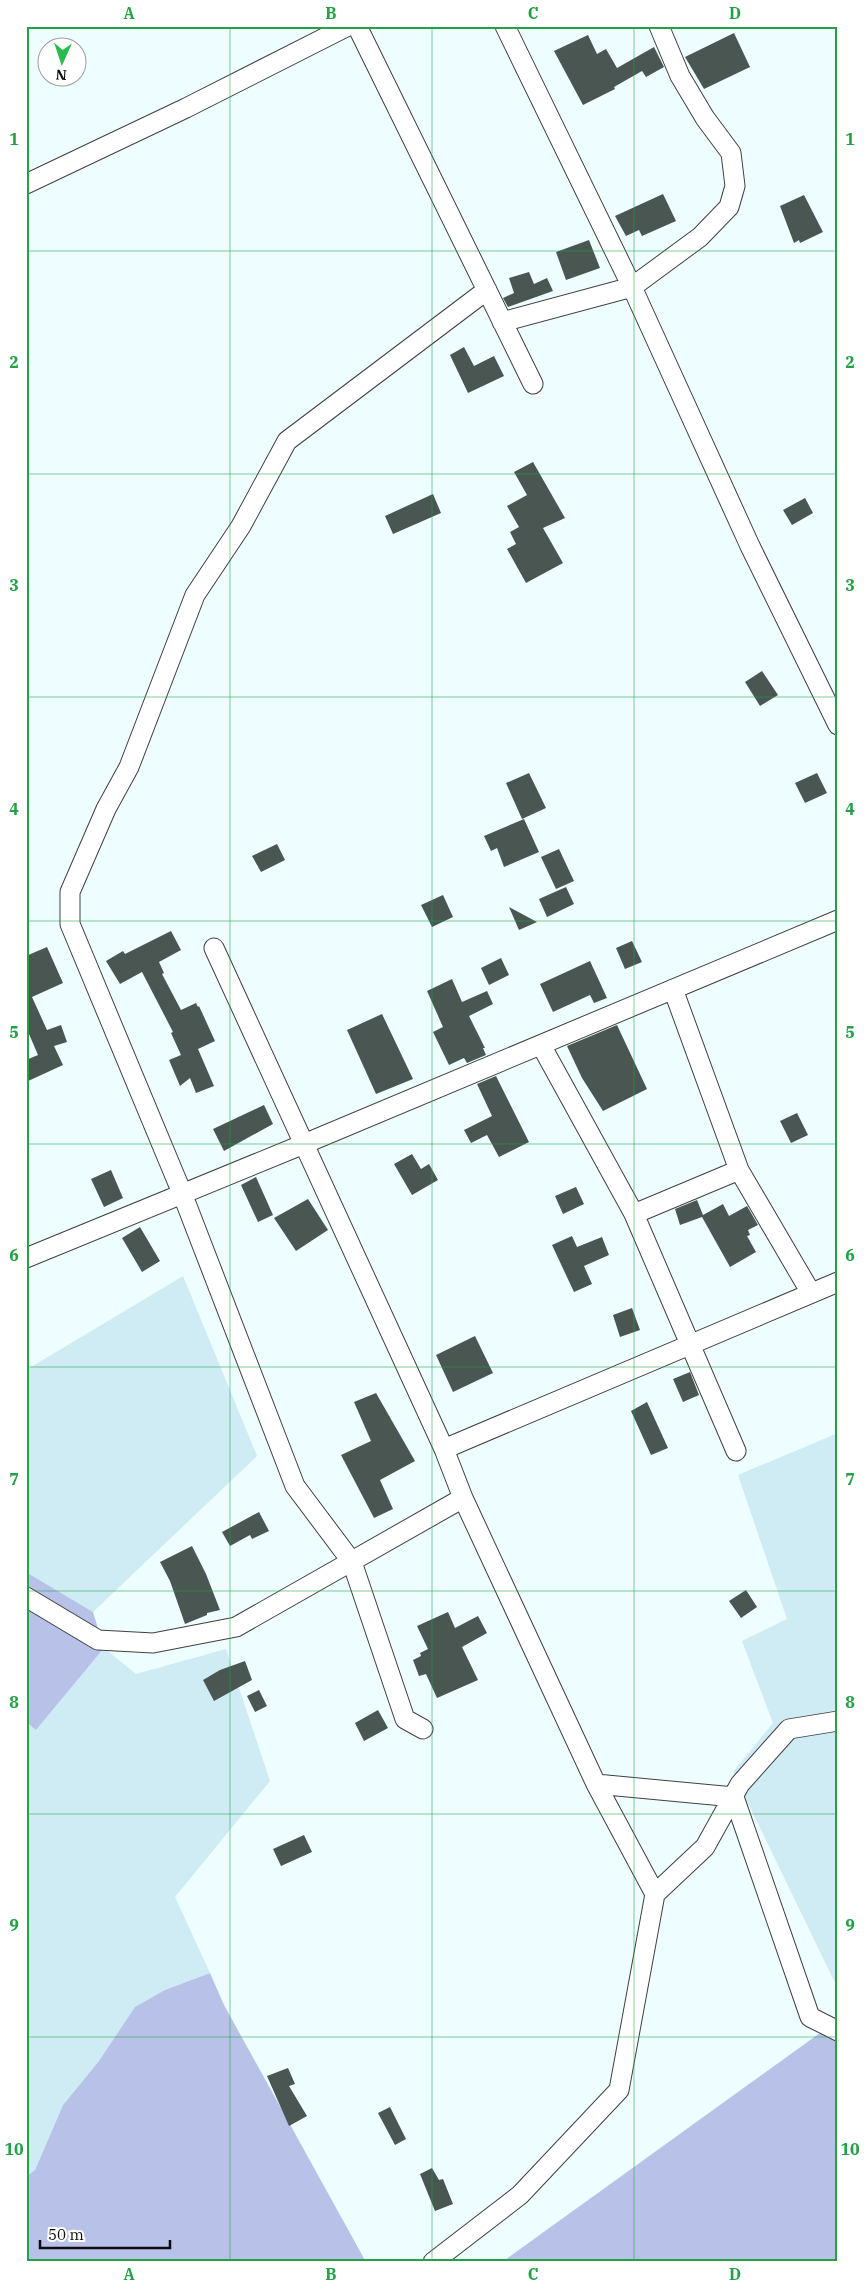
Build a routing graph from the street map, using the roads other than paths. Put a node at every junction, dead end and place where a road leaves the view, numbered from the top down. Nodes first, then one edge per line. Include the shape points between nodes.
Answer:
1 (348, 26) edge
2 (357, 26) edge
3 (505, 26) edge
4 (660, 26) edge
5 (26, 184) edge
6 (632, 287) junction
7 (487, 290) junction
8 (502, 322) junction
9 (533, 384) dead end
10 (838, 725) edge
11 (838, 920) edge
12 (214, 948) dead end
13 (673, 990) junction
14 (541, 1045) junction
15 (304, 1144) junction
16 (739, 1170) junction
17 (182, 1194) junction
18 (634, 1214) junction
19 (26, 1258) edge
20 (838, 1282) edge
21 (811, 1293) junction
22 (691, 1344) junction
23 (444, 1449) junction
24 (736, 1451) dead end
25 (463, 1498) junction
26 (352, 1562) junction
27 (26, 1597) edge
28 (838, 1721) edge
29 (423, 1729) dead end
30 (596, 1784) junction
31 (734, 1796) junction
32 (656, 1894) junction
33 (838, 2031) edge
34 (433, 2262) edge

1 - 5 street
2 - 7 street
3 - 6 street
4 - 6 street via 680,76 731,154 735,186 729,208 700,237
6 - 8 street
6 - 10 street via 750,546
7 - 8 street
7 - 17 street via 287,441 241,526 195,595 129,767 106,809 70,892 70,924
8 - 9 street
11 - 13 street
12 - 15 street
13 - 14 street
13 - 16 street
14 - 15 street
14 - 18 street
15 - 17 street
15 - 23 street
16 - 18 street
16 - 21 street
17 - 19 street
17 - 26 street via 295,1486
18 - 22 street
20 - 21 street
21 - 22 street
22 - 23 street
22 - 24 street
23 - 25 street
25 - 26 street
25 - 30 street
26 - 27 street via 236,1627 153,1642 98,1640
26 - 29 street via 405,1719
28 - 31 street via 789,1729 740,1784
30 - 31 street
30 - 32 street
31 - 32 street via 705,1848
31 - 33 street via 810,2018
32 - 34 street via 619,2090 520,2195

